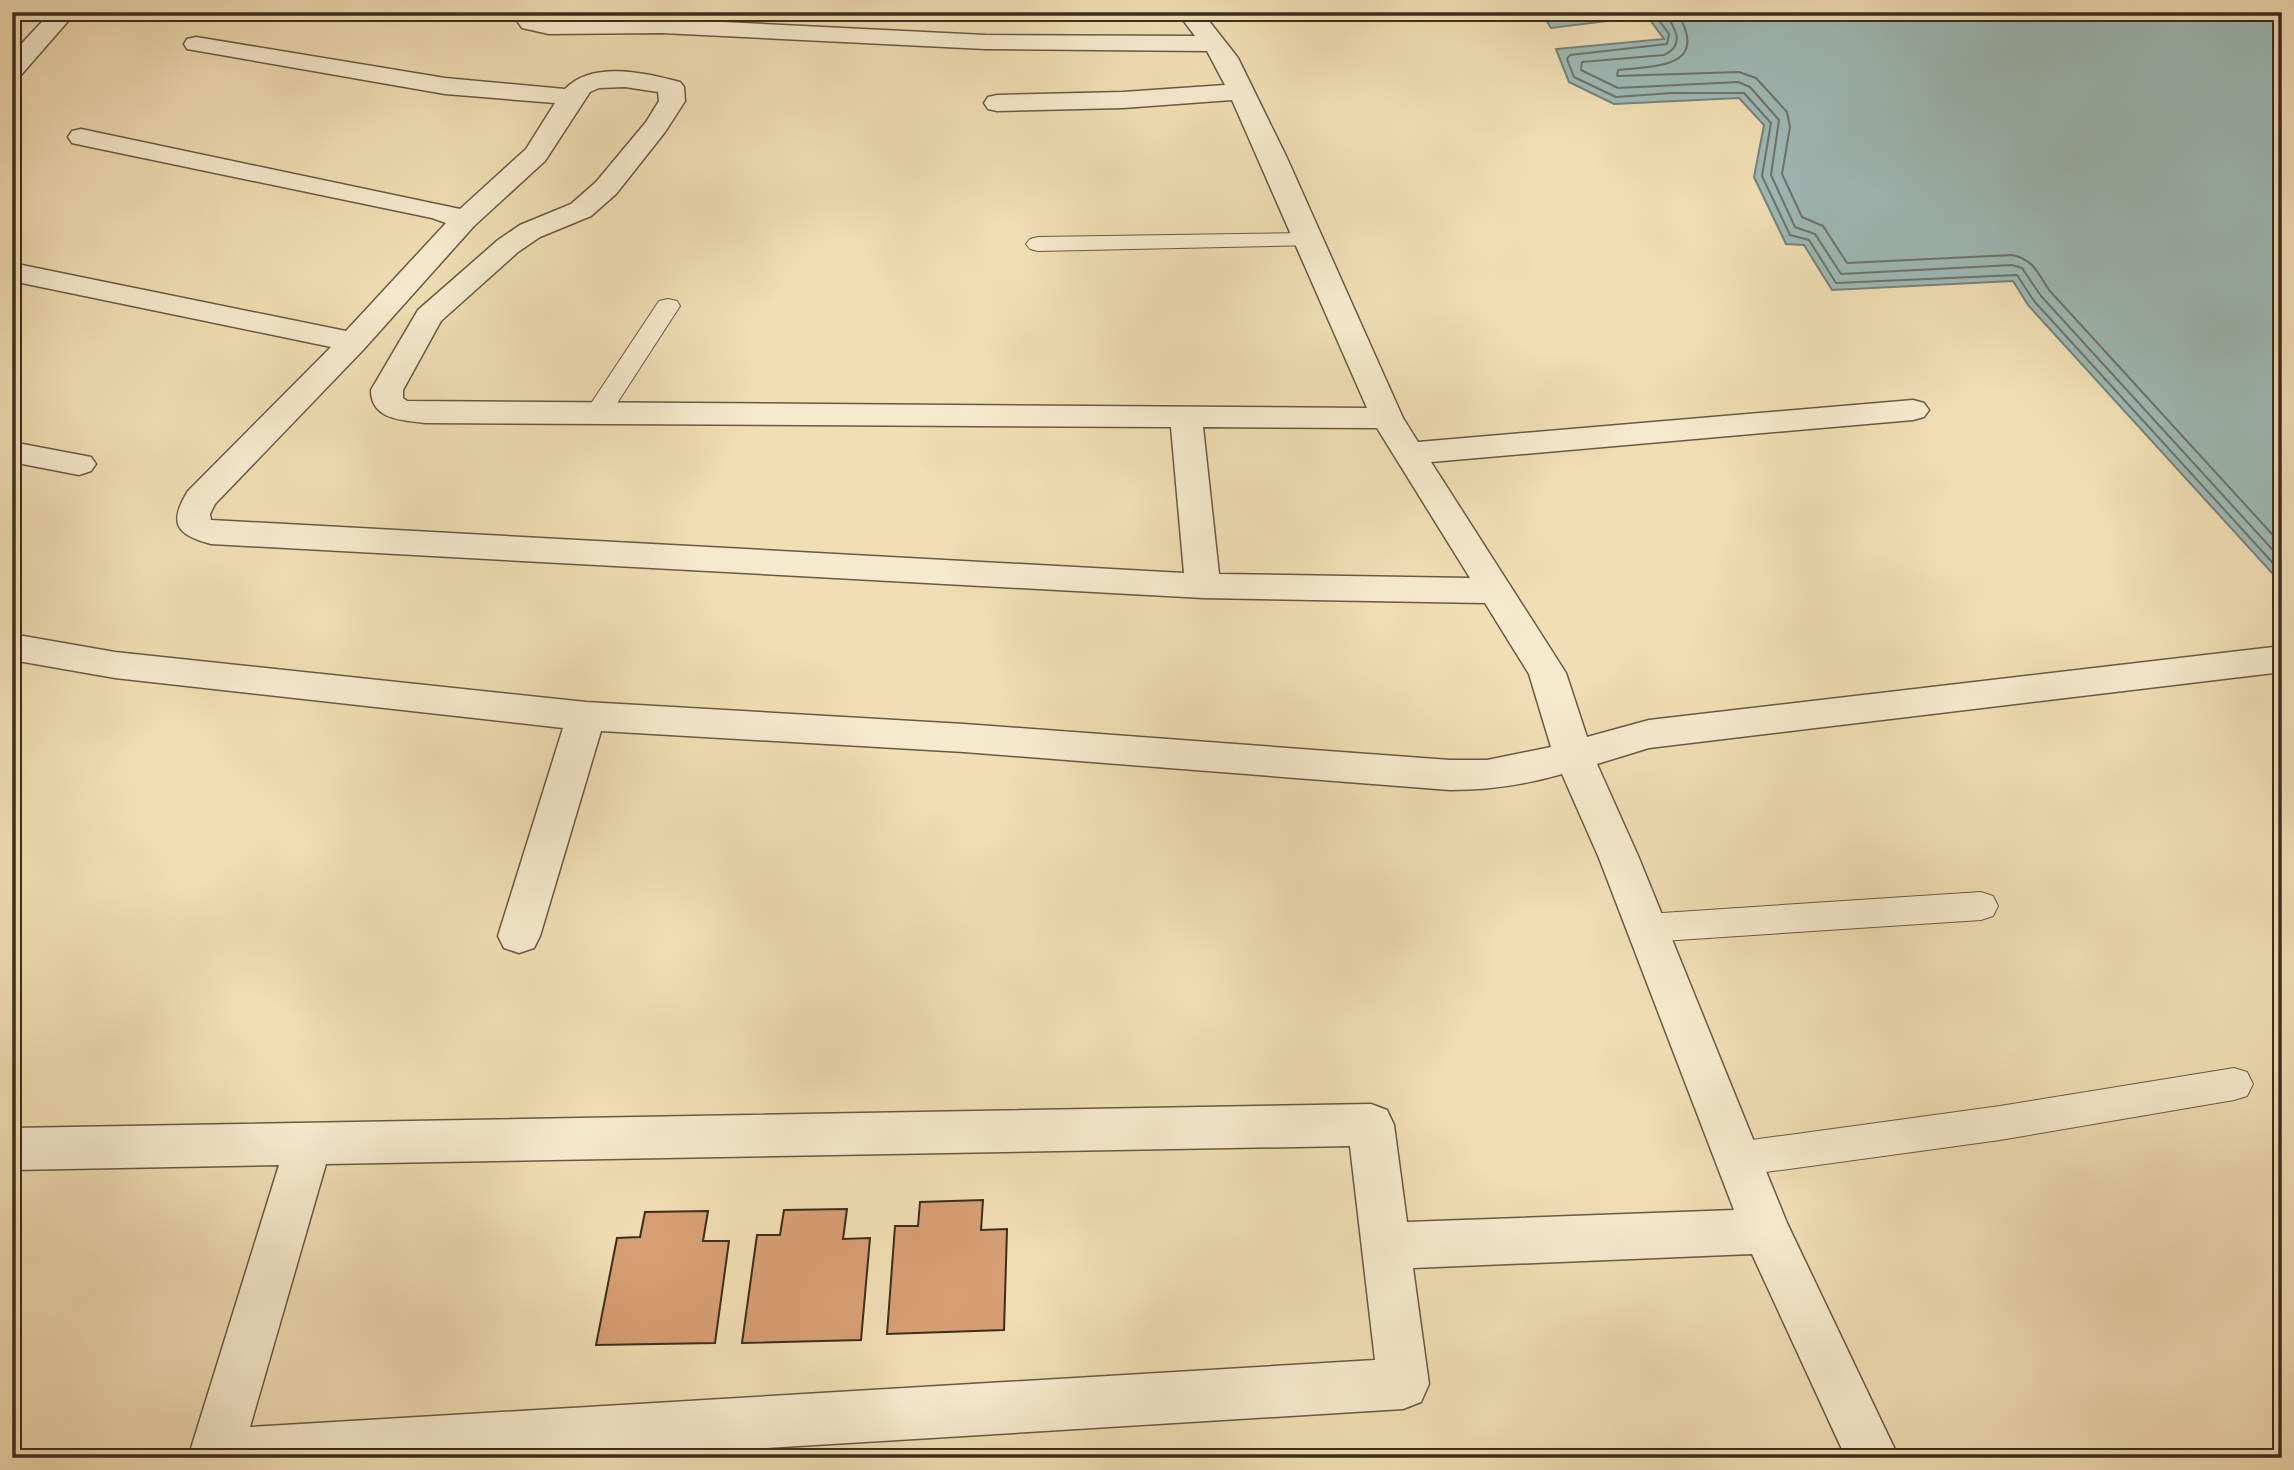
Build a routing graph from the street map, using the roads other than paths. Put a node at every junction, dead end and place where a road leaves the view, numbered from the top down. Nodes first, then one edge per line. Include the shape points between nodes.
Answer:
1 (64, 12) edge
2 (523, 12) edge
3 (1189, 12) edge
4 (663, 19) edge
5 (195, 44) dead end
6 (1214, 44) junction
7 (12, 70) edge
8 (1241, 92) junction
9 (573, 97) junction
10 (997, 103) dead end
11 (81, 137) dead end
12 (464, 220) junction
13 (530, 231) junction
14 (1309, 240) junction
15 (1038, 244) dead end
16 (12, 272) edge
17 (668, 306) dead end
18 (354, 342) junction
19 (1913, 410) dead end
20 (597, 414) junction
21 (1186, 416) junction
22 (1387, 418) junction
23 (12, 452) edge
24 (1410, 453) junction
25 (79, 464) dead end
26 (1203, 586) junction
27 (1495, 590) junction
28 (17, 655) edge
29 (2282, 659) edge
30 (586, 716) junction
31 (1573, 754) junction
32 (1981, 906) dead end
33 (1647, 928) junction
34 (519, 936) dead end
35 (2234, 1084) dead end
36 (309, 1143) junction
37 (12, 1149) edge
38 (1737, 1159) junction
39 (1766, 1231) junction
40 (1386, 1246) junction
41 (293, 1454) edge
42 (214, 1457) edge
43 (1873, 1458) edge

1 - 7 street
2 - 4 street via 531,23 549,27
3 - 6 street
4 - 6 street via 985,41
5 - 9 street via 445,86
6 - 8 street
8 - 10 street
8 - 14 street
9 - 12 street via 542,148
9 - 13 street via 583,85 610,80 671,87 672,101 607,188 581,210
11 - 12 street via 440,211
12 - 13 street
12 - 18 street
13 - 20 street via 429,316 387,390 387,401 398,410 425,413
14 - 15 lane
14 - 22 street
16 - 18 street
17 - 20 lane
18 - 26 street via 200,499 193,514 195,526 211,533
19 - 24 street
20 - 21 street
21 - 22 street
21 - 26 street
22 - 24 street
23 - 25 street
24 - 27 street
26 - 27 street
27 - 31 street via 1547,673
28 - 30 street
29 - 31 street via 1649,734
30 - 31 street via 964,738 1450,775 1527,769
30 - 34 street
31 - 33 street
32 - 33 lane
33 - 38 street
35 - 38 lane via 2000,1123
36 - 37 street
36 - 40 street via 1371,1125
36 - 42 street
38 - 39 street
39 - 40 street
39 - 43 street
40 - 41 street via 1403,1384
41 - 42 street

